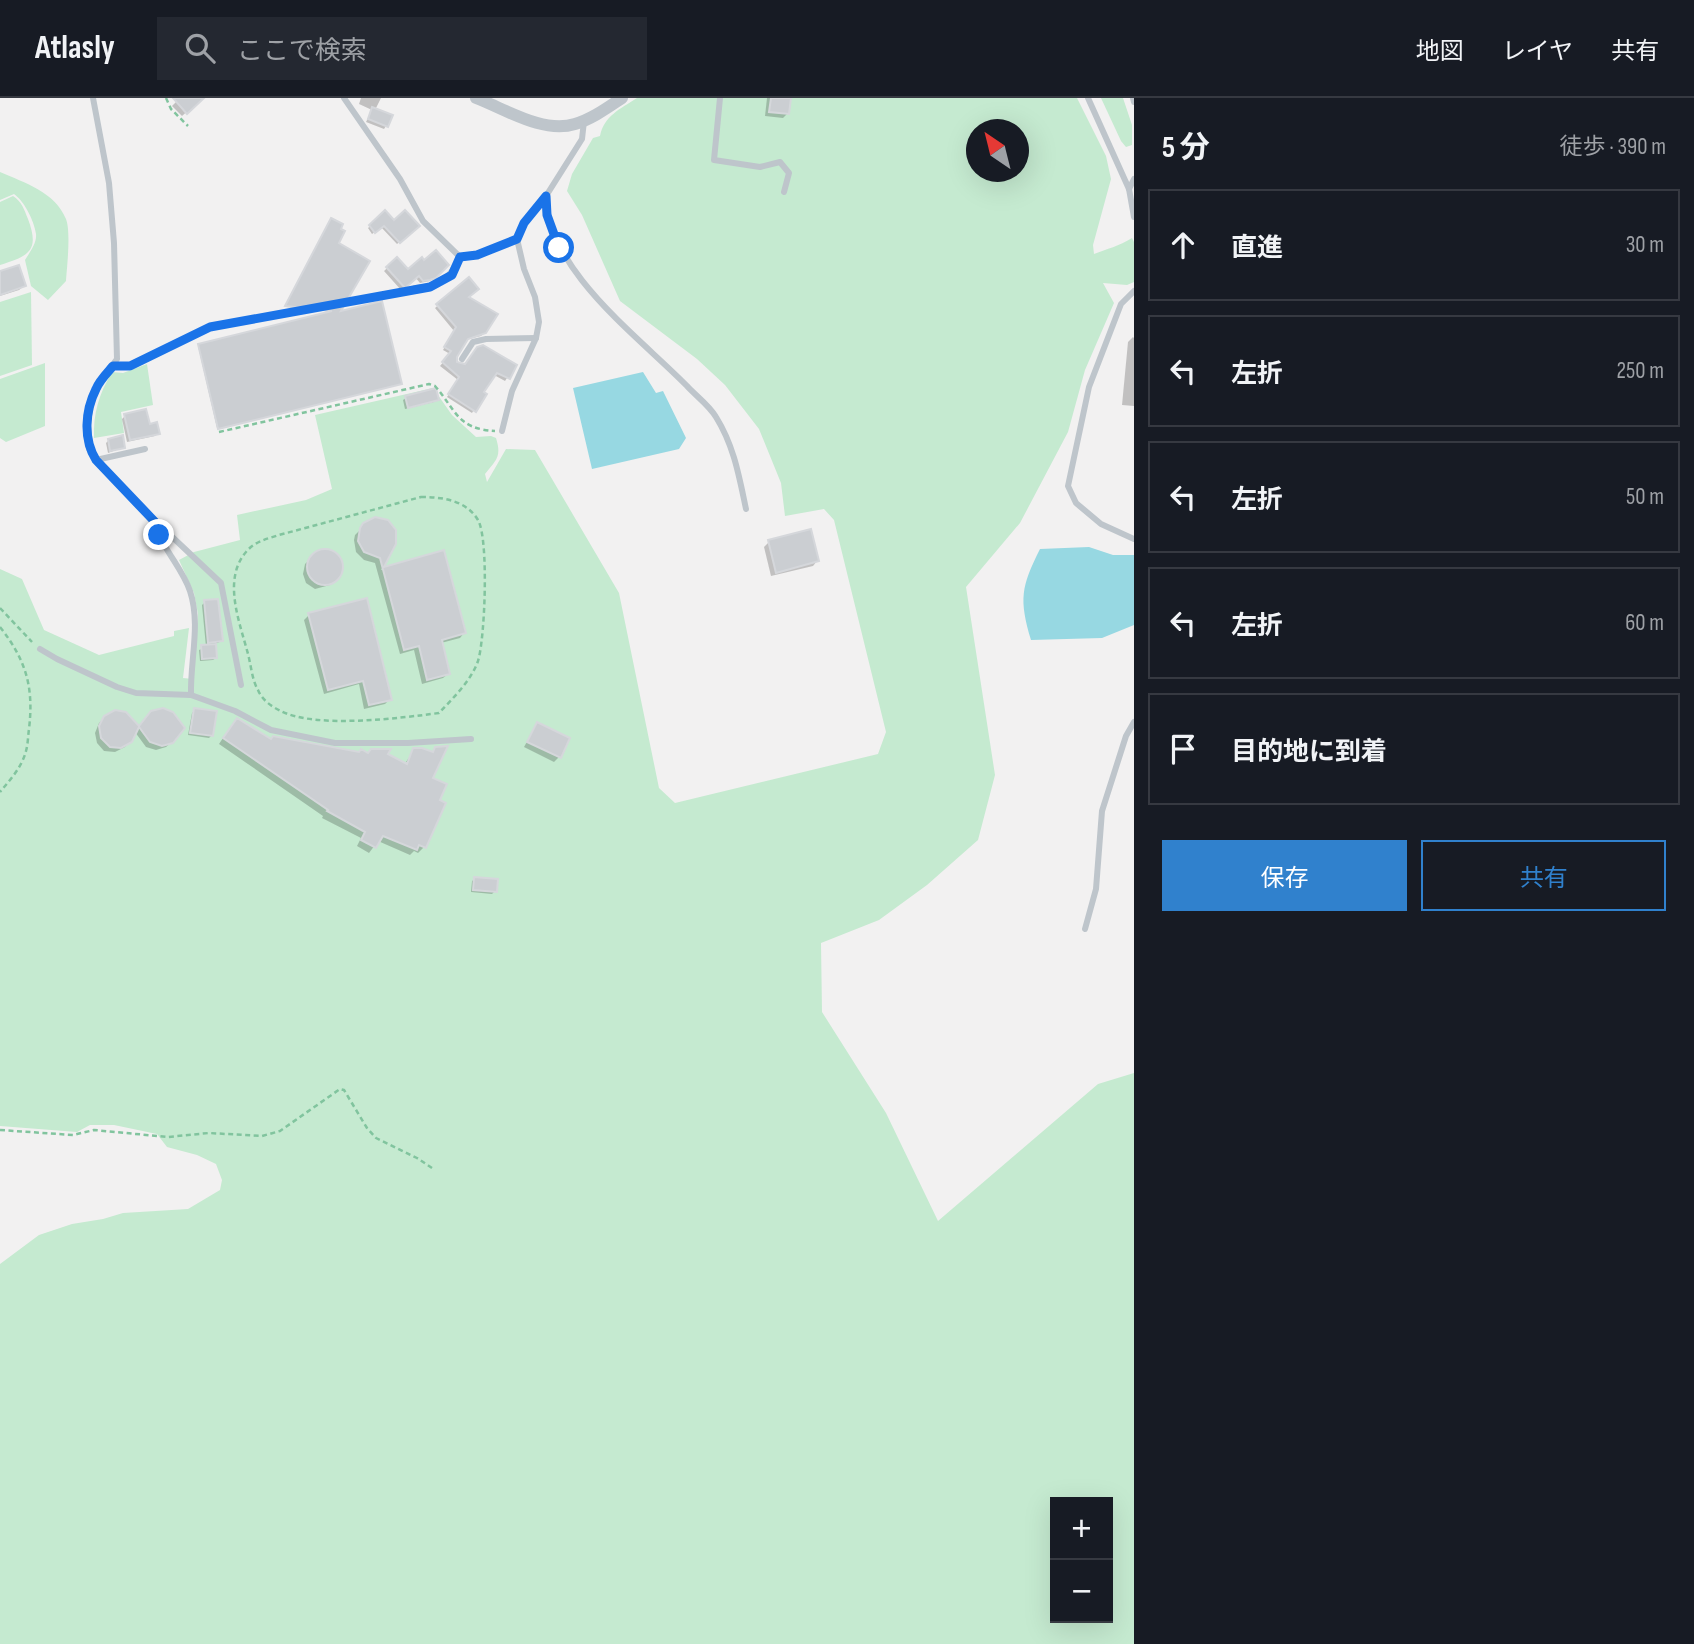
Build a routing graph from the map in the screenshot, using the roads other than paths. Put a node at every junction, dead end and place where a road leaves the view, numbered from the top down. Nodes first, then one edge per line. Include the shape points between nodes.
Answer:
1 (93, 98) edge
2 (344, 98) edge
3 (477, 98) edge
4 (622, 98) edge
5 (720, 98) edge
6 (1088, 98) edge
7 (584, 121) junction
8 (1134, 179) edge
9 (1129, 189) junction
10 (784, 192) dead end
11 (546, 196) junction
12 (1134, 217) edge
13 (517, 239) junction
14 (460, 257) junction
15 (415, 288) road end
16 (1134, 291) edge
17 (536, 338) junction
18 (462, 359) dead end
19 (502, 431) road end
20 (145, 449) dead end
21 (96, 460) junction
22 (746, 509) dead end
23 (156, 523) junction
24 (1134, 539) edge
25 (40, 649) road end
26 (241, 685) dead end
27 (191, 695) junction
28 (1134, 722) edge
29 (471, 739) dead end
30 (1085, 929) dead end

1 - 21 lane via 109,183 117,359 96,387 86,432
2 - 14 lane via 424,221
3 - 7 street via 545,124 572,126
4 - 7 street
5 - 10 lane via 714,159 760,167 780,162 789,173
6 - 9 lane
7 - 11 lane via 582,139
8 - 9 lane
9 - 12 lane
11 - 13 lane
11 - 22 lane via 547,215 559,248 587,289 715,415 734,452
13 - 14 lane
13 - 17 lane via 537,310
14 - 15 lane via 452,275 430,287
16 - 24 lane via 1121,304 1089,387 1068,486 1076,503 1101,524
17 - 18 lane via 473,342
17 - 19 lane via 512,391
20 - 21 lane
21 - 23 lane
23 - 26 lane via 221,583
23 - 27 lane via 195,608
25 - 27 lane via 136,693
27 - 29 lane via 235,710 271,730 335,743
28 - 30 lane via 1102,811 1096,889

